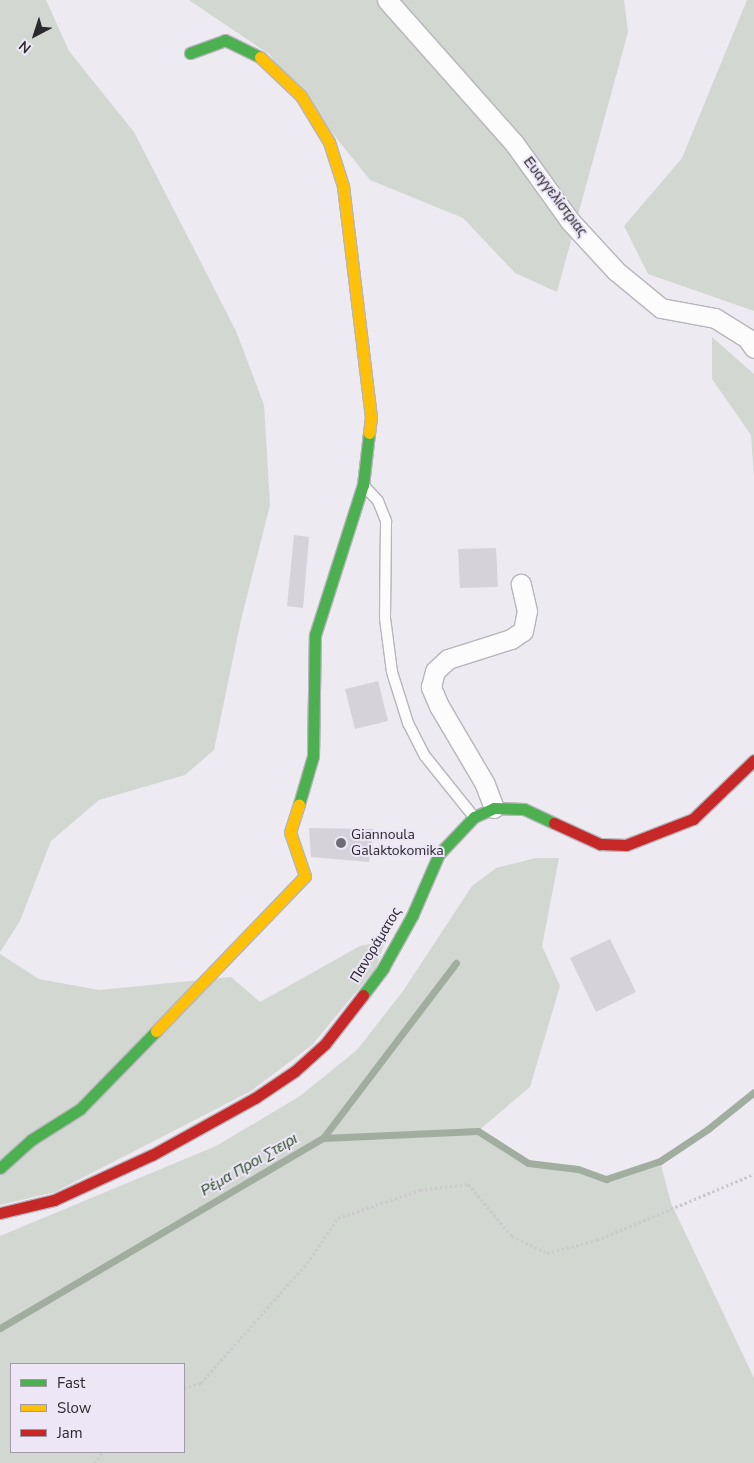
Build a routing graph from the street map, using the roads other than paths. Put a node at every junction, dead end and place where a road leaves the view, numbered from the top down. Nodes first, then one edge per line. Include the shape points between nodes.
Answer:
1 (387, 0) edge
2 (190, 53) dead end
3 (754, 348) edge
4 (363, 485) junction
5 (521, 584) dead end
6 (754, 760) edge
7 (494, 808) junction
8 (474, 818) junction
9 (0, 1168) edge
10 (0, 1213) edge

1 - 3 street, Ευαγγελίστριας via 514,143 570,221 616,270 661,308 715,318 747,338
2 - 4 street via 225,40 260,58 301,96 329,142 343,186 371,417
4 - 8 lane via 378,501 386,521 385,618 392,672 408,723 425,756
4 - 9 street via 315,635 313,756 290,832 295,851 304,866 304,876 80,1108 32,1140
5 - 7 street via 527,611 523,631 511,639 448,660 435,671 431,688 485,784
6 - 7 street, Πανοράματος via 693,819 626,845 600,844 524,809
7 - 8 street, Πανοράματος
8 - 10 street, Πανοράματος via 439,854 412,916 383,968 325,1044 295,1070 255,1098 152,1155 54,1200

